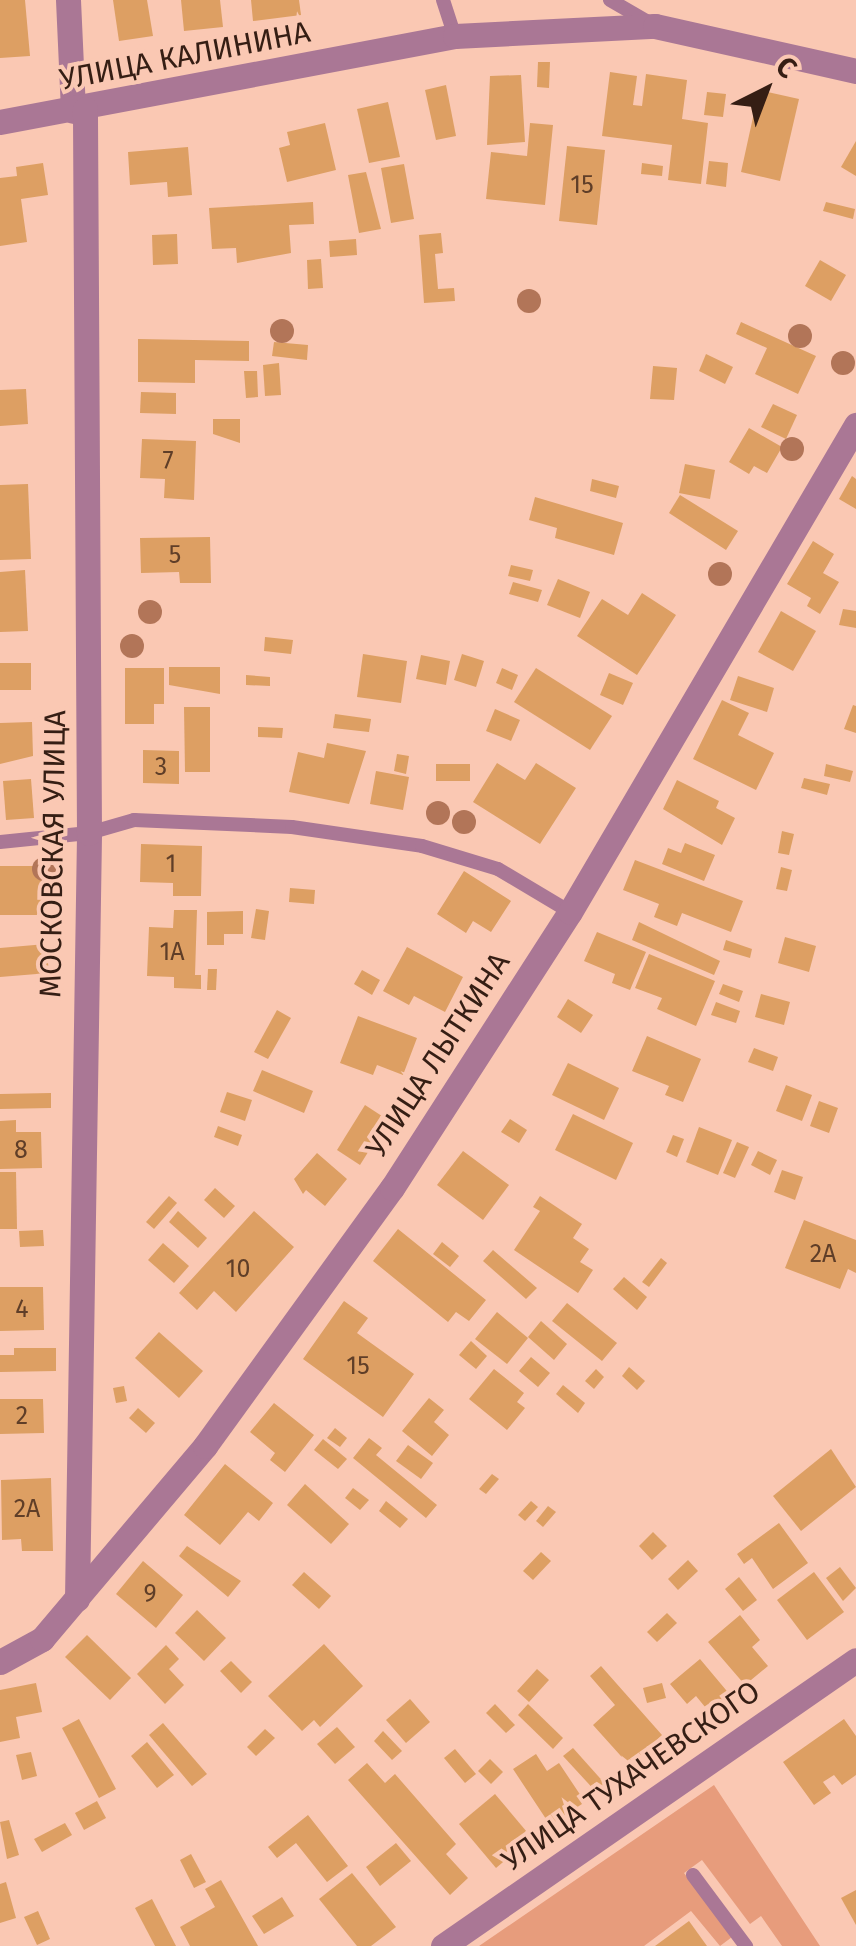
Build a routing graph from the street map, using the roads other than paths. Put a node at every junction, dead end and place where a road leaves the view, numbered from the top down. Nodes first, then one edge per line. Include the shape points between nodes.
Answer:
1 (68, 0) edge
2 (443, 0) edge
3 (610, 0) edge
4 (655, 26) junction
5 (454, 36) junction
6 (856, 71) edge
7 (79, 110) junction
8 (0, 122) edge
9 (856, 425) edge
10 (89, 834) junction
11 (0, 842) edge
12 (570, 912) junction
13 (76, 1599) junction
14 (856, 1660) edge
15 (0, 1662) edge
16 (693, 1874) dead end
17 (443, 1946) edge
18 (746, 1946) edge

1 - 7 street, МОСКОВСКАЯ УЛИЦА
2 - 5 lane
3 - 4 lane
4 - 5 street, УЛИЦА КАЛИНИНА
4 - 6 street, УЛИЦА КАЛИНИНА
5 - 7 street, УЛИЦА КАЛИНИНА
7 - 8 street, УЛИЦА КАЛИНИНА
7 - 10 street, МОСКОВСКАЯ УЛИЦА
9 - 12 street, УЛИЦА ЛЫТКИНА
10 - 11 lane
10 - 12 lane via 134,820 292,827 422,846 498,870
10 - 13 street, МОСКОВСКАЯ УЛИЦА
12 - 13 street, УЛИЦА ЛЫТКИНА via 392,1188 204,1446
13 - 15 street, УЛИЦА ЛЫТКИНА via 42,1639
14 - 17 street, УЛИЦА ТУХАЧЕВСКОГО
16 - 18 lane

